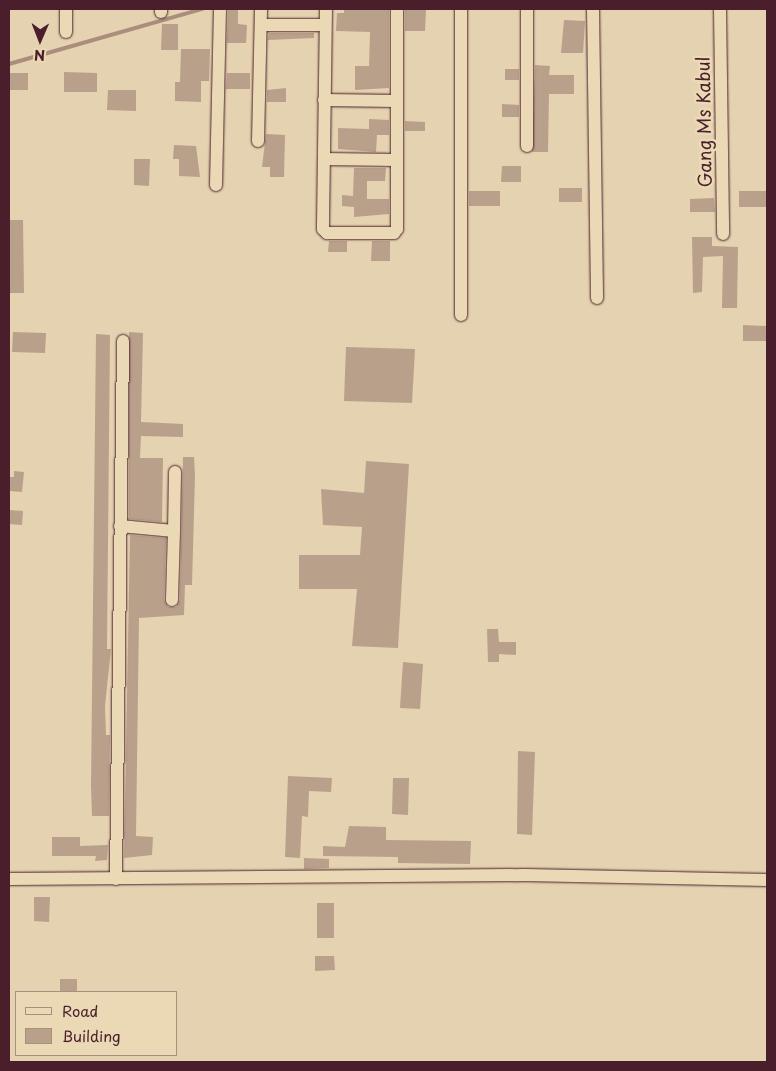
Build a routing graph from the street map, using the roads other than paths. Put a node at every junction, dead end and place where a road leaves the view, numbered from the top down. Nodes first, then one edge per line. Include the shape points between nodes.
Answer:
1 (66, 9) edge
2 (220, 9) edge
3 (261, 9) edge
4 (326, 9) edge
5 (397, 9) edge
6 (461, 9) edge
7 (527, 9) edge
8 (593, 9) edge
9 (720, 9) edge
10 (326, 25) junction
11 (261, 26) junction
12 (66, 32) dead end
13 (324, 100) junction
14 (397, 101) junction
15 (258, 141) dead end
16 (528, 146) dead end
17 (324, 159) junction
18 (397, 160) junction
19 (216, 185) dead end
20 (723, 234) dead end
21 (597, 298) dead end
22 (461, 315) dead end
23 (122, 342) dead end
24 (174, 472) dead end
25 (120, 526) junction
26 (174, 531) junction
27 (172, 600) dead end
28 (9, 879) edge
29 (116, 879) junction
30 (767, 880) edge

1 - 12 street
2 - 19 street
3 - 11 street
4 - 10 street
5 - 14 street
6 - 22 street
7 - 16 street
8 - 21 street
9 - 20 street, Gang Ms Kabul
10 - 11 street
10 - 13 street
11 - 15 street
13 - 14 street
13 - 17 street
14 - 18 street
17 - 18 street
17 - 18 street via 323,229 326,233 396,232
23 - 25 street
24 - 26 street
25 - 26 street
25 - 29 street
26 - 27 street
28 - 29 street
29 - 30 street via 525,875

